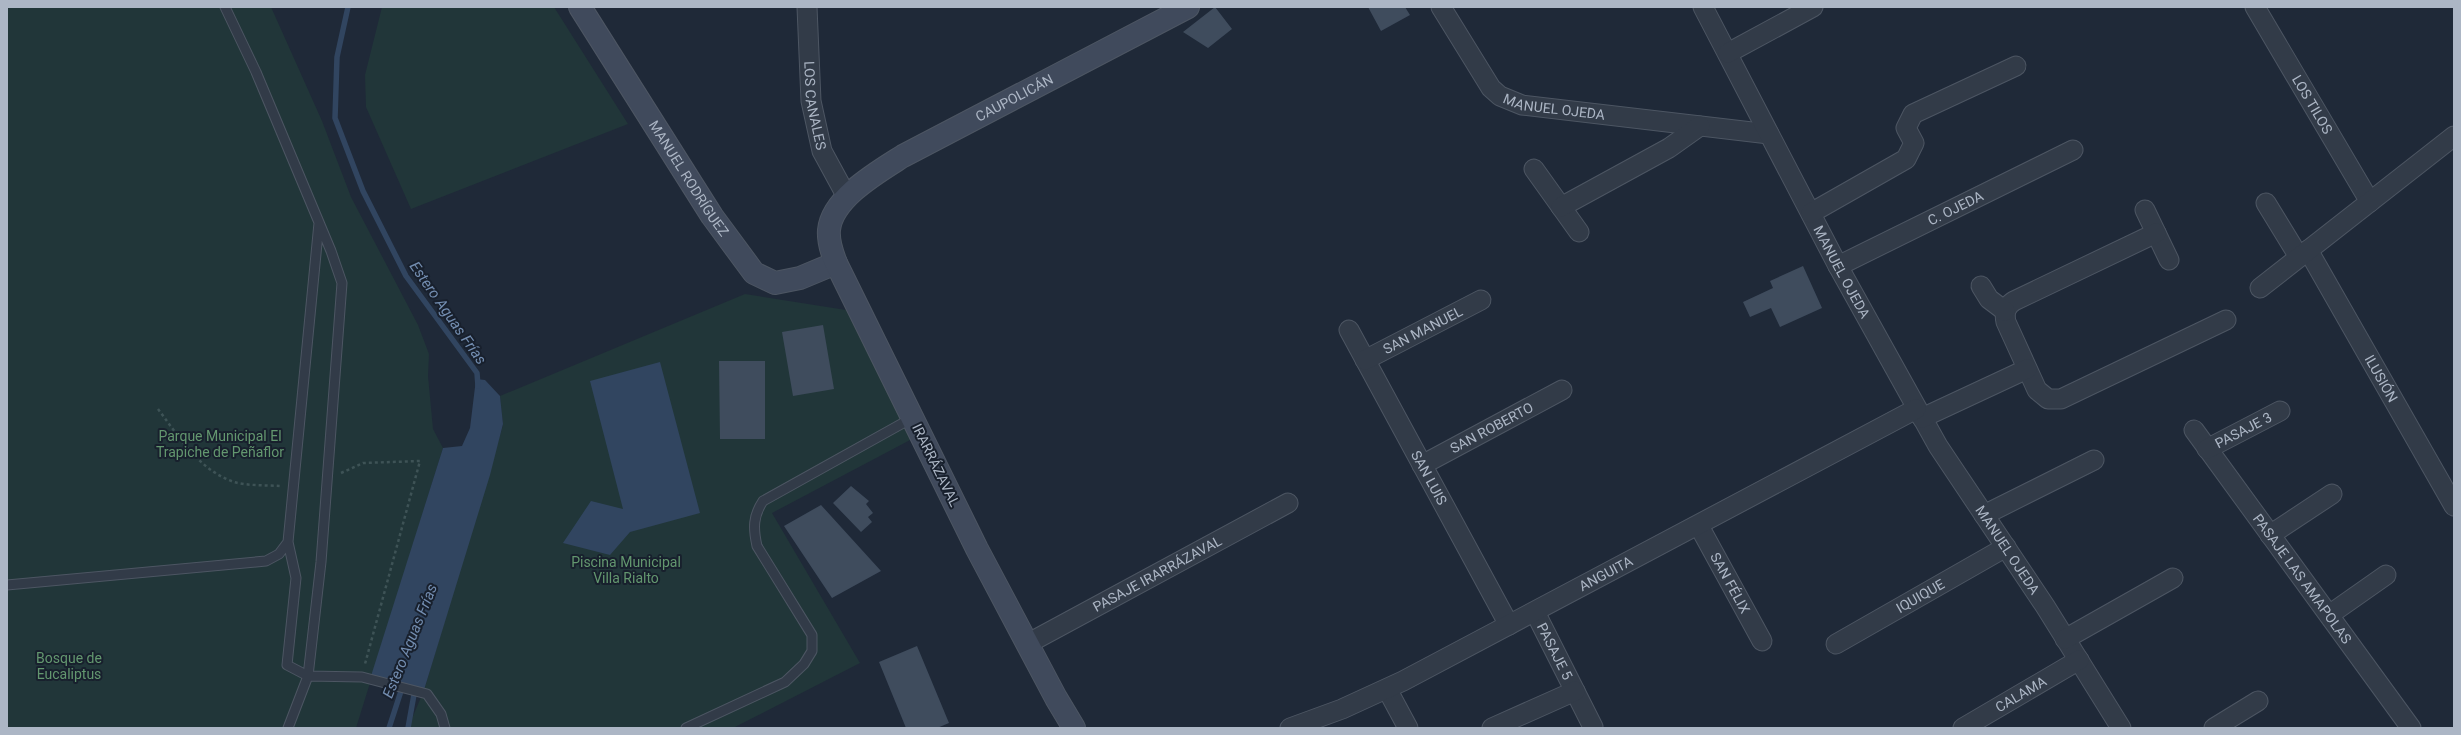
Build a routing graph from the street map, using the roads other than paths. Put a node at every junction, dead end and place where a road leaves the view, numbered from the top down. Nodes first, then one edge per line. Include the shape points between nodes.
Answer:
1 (225, 7) edge
2 (580, 7) edge
3 (807, 7) edge
4 (1188, 7) edge
5 (1441, 7) edge
6 (1703, 7) edge
7 (1813, 7) edge
8 (2256, 7) edge
9 (1728, 53) junction
10 (2016, 66) dead end
11 (1700, 126) junction
12 (1769, 134) junction
13 (2454, 136) edge
14 (2073, 150) dead end
15 (1534, 169) dead end
16 (847, 197) junction
17 (2370, 202) junction
18 (2266, 203) dead end
19 (1561, 207) junction
20 (2145, 210) dead end
21 (1811, 213) junction
22 (319, 222) junction
23 (1579, 232) dead end
24 (2156, 233) junction
25 (2304, 254) junction
26 (2168, 260) dead end
27 (836, 263) junction
28 (1838, 266) junction
29 (1982, 286) dead end
30 (2260, 288) dead end
31 (1481, 300) dead end
32 (2005, 311) junction
33 (2226, 320) dead end
34 (1349, 330) dead end
35 (1365, 360) junction
36 (2027, 369) junction
37 (1562, 390) dead end
38 (2280, 411) dead end
39 (1919, 414) junction
40 (912, 418) junction
41 (2194, 430) dead end
42 (2207, 448) junction
43 (2094, 460) dead end
44 (1422, 465) junction
45 (2332, 494) dead end
46 (1288, 503) dead end
47 (2454, 506) edge
48 (1984, 515) junction
49 (1699, 526) junction
50 (2270, 535) junction
51 (288, 542) junction
52 (2006, 547) junction
53 (2386, 576) dead end
54 (2174, 578) dead end
55 (7, 585) edge
56 (1535, 612) junction
57 (2328, 615) junction
58 (1509, 626) junction
59 (2065, 639) junction
60 (1762, 641) dead end
61 (1027, 644) junction
62 (1836, 644) dead end
63 (2079, 660) junction
64 (308, 676) junction
65 (1387, 689) junction
66 (1575, 691) junction
67 (2258, 701) dead end
68 (1593, 727) edge
69 (288, 728) edge
70 (445, 728) edge
71 (686, 728) edge
72 (1074, 728) edge
73 (1290, 728) edge
74 (1408, 728) edge
75 (1492, 728) edge
76 (1963, 728) edge
77 (2121, 728) edge
78 (2214, 728) edge
79 (2411, 728) edge

1 - 22 lane via 256,72
2 - 27 main road, MANUEL RODRÍGUEZ via 712,216 754,273 775,283 800,278
3 - 16 street, LOS CANALES via 811,101 822,151
4 - 16 main road, CAUPOLICÁN via 903,156 875,174
5 - 11 street, MANUEL OJEDA via 1487,83 1500,96 1510,101
6 - 9 street
7 - 9 street
8 - 17 street, LOS TILOS
9 - 12 street
10 - 21 street via 1914,114 1906,128 1914,143 1906,159
11 - 12 street, MANUEL OJEDA
11 - 19 street via 1669,148
12 - 21 street, MANUEL OJEDA
13 - 17 street
14 - 28 street, C. OJEDA
15 - 19 street
16 - 27 main road, IRARRÁZAVAL via 834,212 829,230 830,249
17 - 25 street
18 - 25 street, ILUSIÓN
19 - 23 street
20 - 24 street
21 - 28 street, MANUEL OJEDA
22 - 51 lane
22 - 64 lane via 342,283 321,562
24 - 26 street
24 - 32 street via 2014,301
25 - 30 street
25 - 47 street, ILUSIÓN
27 - 40 main road, IRARRÁZAVAL
28 - 39 street, MANUEL OJEDA
29 - 32 street via 1989,299
31 - 35 street, SAN MANUEL
32 - 36 street via 2006,322
33 - 36 street via 2055,400 2042,395
34 - 35 street, SAN LUIS
35 - 44 street, SAN LUIS
36 - 39 street, ANGUITA
37 - 44 street, SAN ROBERTO
38 - 42 street, PASAJE 3
39 - 48 street, MANUEL OJEDA via 1952,469
39 - 49 street, ANGUITA
40 - 61 main road, IRARRÁZAVAL
40 - 71 lane via 763,501 756,511 754,529 757,546 812,635 812,651 804,664 785,682
41 - 42 street, PASAJE LAS AMAPOLAS
42 - 50 street, PASAJE LAS AMAPOLAS
43 - 48 street
44 - 58 street, SAN LUIS
45 - 50 street
46 - 61 street, PASAJE IRARRÁZAVAL
48 - 52 street, MANUEL OJEDA
49 - 56 street, ANGUITA
49 - 60 street, SAN FÉLIX
50 - 57 street, PASAJE LAS AMAPOLAS
51 - 55 lane via 279,554 266,561
51 - 64 lane via 296,578 287,665
52 - 59 street, MANUEL OJEDA
52 - 62 street, IQUIQUE
53 - 57 street
54 - 59 street
56 - 58 street, ANGUITA
56 - 66 street, PASAJE 5
57 - 79 street, PASAJE LAS AMAPOLAS
58 - 65 street, ANGUITA
59 - 63 street, MANUEL OJEDA
61 - 72 main road, IRARRÁZAVAL
63 - 76 street, CALAMA
63 - 77 street, MANUEL OJEDA
64 - 69 lane
64 - 70 lane via 362,677 427,694 441,714
65 - 73 street, ANGUITA
65 - 74 street
66 - 68 street, PASAJE 5
66 - 75 street, PASAJE 5
67 - 78 street

